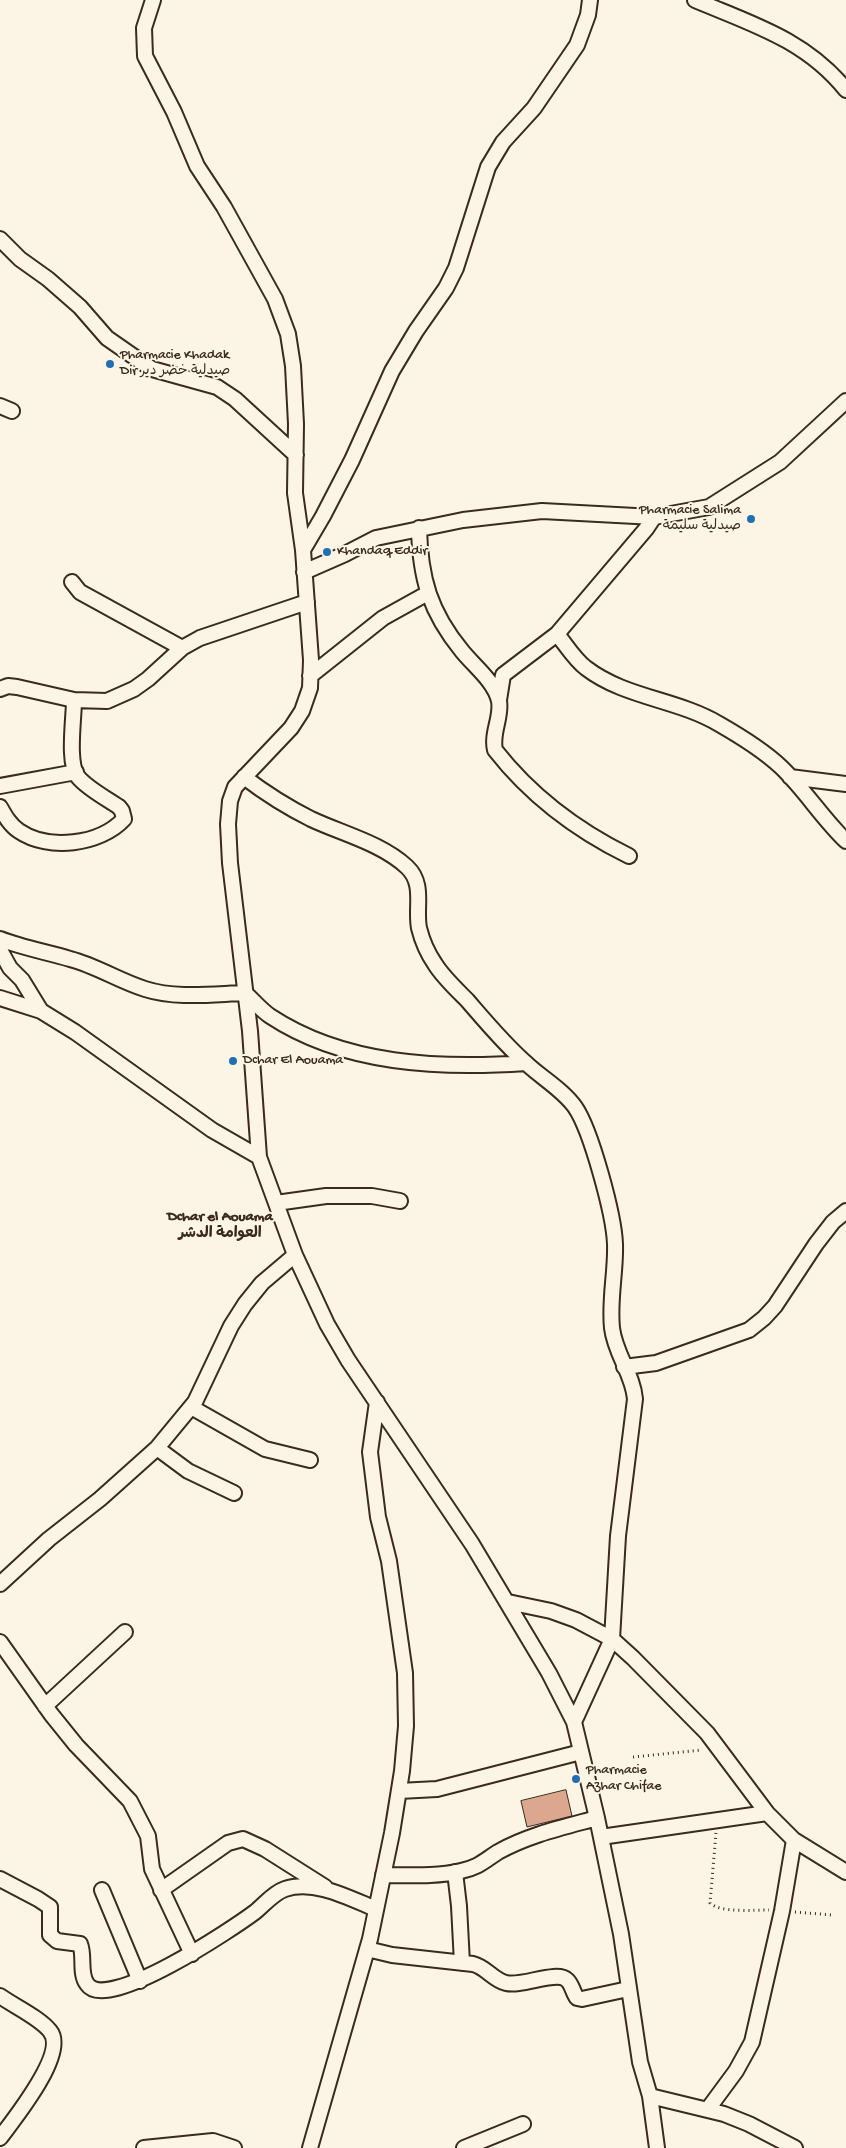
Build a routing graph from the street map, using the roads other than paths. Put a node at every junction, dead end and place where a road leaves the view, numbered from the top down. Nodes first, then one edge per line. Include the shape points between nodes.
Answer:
1 (153, 0) edge
2 (590, 0) edge
3 (695, 0) edge
4 (846, 90) edge
5 (0, 239) edge
6 (846, 401) edge
7 (296, 455) junction
8 (654, 517) junction
9 (419, 528) junction
10 (303, 550) junction
11 (304, 572) junction
12 (72, 582) dead end
13 (428, 593) junction
14 (307, 602) junction
15 (557, 634) junction
16 (182, 648) junction
17 (310, 676) junction
18 (0, 689) edge
19 (74, 700) junction
20 (499, 701) junction
21 (76, 772) junction
22 (790, 776) junction
23 (244, 777) junction
24 (846, 784) edge
25 (0, 786) edge
26 (0, 807) edge
27 (846, 841) edge
28 (629, 856) dead end
29 (0, 939) edge
30 (0, 950) edge
31 (245, 993) junction
32 (0, 998) edge
33 (41, 1011) junction
34 (526, 1064) junction
35 (259, 1157) junction
36 (400, 1201) dead end
37 (276, 1203) junction
38 (846, 1211) edge
39 (295, 1255) junction
40 (624, 1367) junction
41 (377, 1402) junction
42 (191, 1407) junction
43 (157, 1448) junction
44 (310, 1460) dead end
45 (234, 1493) dead end
46 (0, 1584) edge
47 (508, 1602) junction
48 (125, 1632) dead end
49 (612, 1639) junction
50 (0, 1642) edge
51 (45, 1706) junction
52 (574, 1722) junction
53 (581, 1752) junction
54 (399, 1791) junction
55 (767, 1813) junction
56 (597, 1818) junction
57 (601, 1837) junction
58 (794, 1840) junction
59 (454, 1872) junction
60 (846, 1872) edge
61 (384, 1875) junction
62 (0, 1879) edge
63 (102, 1890) dead end
64 (162, 1890) junction
65 (334, 1892) junction
66 (376, 1908) junction
67 (367, 1949) junction
68 (192, 1954) junction
69 (462, 1963) junction
70 (140, 1981) junction
71 (628, 1989) junction
72 (0, 1996) edge
73 (650, 2096) junction
74 (708, 2109) junction
75 (523, 2124) dead end
76 (0, 2137) edge
77 (144, 2148) edge
78 (234, 2148) edge
79 (310, 2148) edge
80 (464, 2148) edge
81 (657, 2148) edge
82 (795, 2148) edge

1 - 7 street via 144,28 144,56 174,112 197,166 224,207 275,299 288,334
2 - 10 street via 577,44 534,108 503,142 488,167 456,268 392,371 352,460
3 - 4 street via 781,36 813,56
5 - 7 street via 80,307 107,338 152,369 218,386
6 - 8 street via 780,462 739,489 709,507
7 - 10 street via 294,493
8 - 9 street via 542,511
8 - 15 street
9 - 11 street via 376,538
9 - 13 street via 419,554
10 - 11 street
11 - 14 street
12 - 16 street via 80,592
13 - 17 street via 383,618
13 - 20 street via 450,636 493,686
14 - 16 street via 200,638
14 - 17 street
15 - 20 street via 503,675
15 - 22 street via 585,667 600,678 699,713 762,752
16 - 19 street via 148,679 116,698 96,702
17 - 23 street via 310,688 302,711
18 - 19 street via 17,686
19 - 21 street via 73,758
20 - 28 street via 493,742 503,760 533,792 580,828
21 - 25 street
21 - 26 street via 122,811 124,819 93,837 76,842 44,842 18,830
22 - 24 street
22 - 27 street via 822,817
23 - 31 street via 230,801 228,824
23 - 34 street via 272,798 368,844 408,868 419,889 419,927 436,966
29 - 31 street via 97,967 146,989 190,995
30 - 33 street
31 - 34 street via 268,1015 292,1029 332,1046 366,1055 415,1063
31 - 35 street
32 - 33 street
33 - 35 street via 212,1130
34 - 40 street via 574,1105 587,1132 612,1222 615,1243 612,1329
35 - 37 street
36 - 37 street via 372,1196 326,1196
37 - 39 street
38 - 40 street via 816,1244 775,1306 749,1330 656,1363
39 - 41 street via 326,1324
39 - 42 street via 262,1283 245,1304
40 - 49 street via 634,1388 635,1412 618,1536
41 - 47 street
41 - 54 street via 370,1452 378,1517 406,1673 406,1726
42 - 43 street
42 - 44 street via 265,1448
43 - 45 street via 188,1471
43 - 46 street via 100,1499 48,1539
47 - 49 street via 551,1611
47 - 52 street
48 - 51 street
49 - 52 street
49 - 55 street via 707,1733
50 - 51 street
51 - 64 street via 76,1745 130,1801 148,1836 152,1869
52 - 53 street
53 - 54 street via 437,1789
53 - 56 street
54 - 61 street
55 - 57 street
55 - 58 street
56 - 57 street
56 - 59 street via 540,1834 498,1852 484,1864
57 - 71 street via 621,1934
58 - 60 street
58 - 74 street via 782,1911 752,2042 736,2071
59 - 61 street
59 - 69 street
61 - 66 street
62 - 70 street via 50,1907 50,1935 58,1941 80,1944 86,1984 91,1989 119,1987
63 - 70 street
64 - 65 street via 228,1843 243,1839
64 - 68 street
65 - 66 street
65 - 68 street via 285,1888
66 - 67 street
67 - 69 street
67 - 79 street
68 - 70 street
69 - 71 street via 481,1966 498,1980 510,1984 564,1978 577,1998 582,1999
71 - 73 street via 640,2062
72 - 76 street via 50,2030 54,2045 45,2073
73 - 74 street
73 - 81 street
74 - 82 street via 750,2124
75 - 80 street
77 - 78 street via 213,2141

